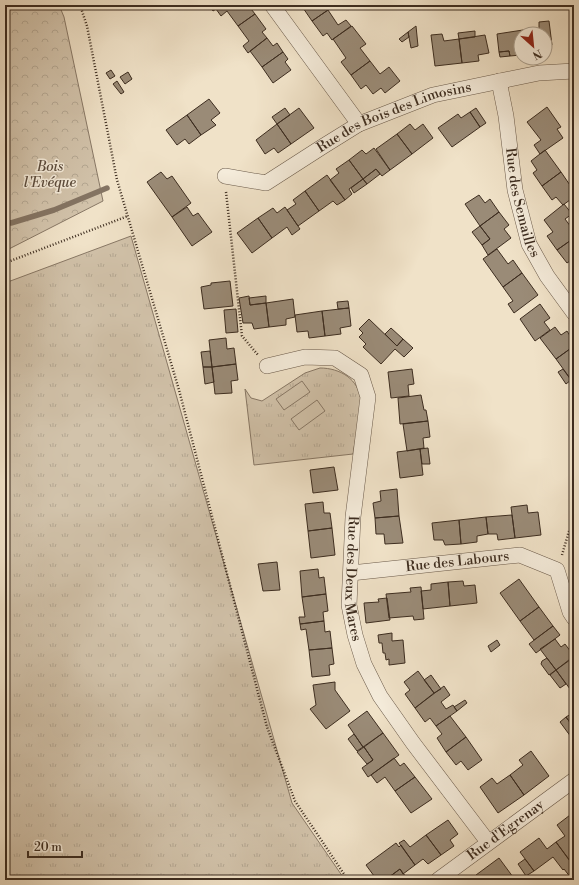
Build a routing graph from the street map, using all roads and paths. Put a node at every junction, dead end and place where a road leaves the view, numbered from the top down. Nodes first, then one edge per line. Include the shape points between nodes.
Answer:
1 (80, 5) edge
2 (272, 5) edge
3 (574, 71) edge
4 (499, 81) junction
5 (359, 124) junction
6 (225, 176) joint
7 (128, 216) junction
8 (5, 263) edge
9 (574, 314) edge
10 (267, 366) joint
11 (574, 528) edge
12 (557, 570) junction
13 (351, 573) junction
14 (574, 618) edge
15 (574, 780) edge
16 (488, 842) junction
17 (348, 880) edge
18 (438, 880) edge

1 - 7 path via 87,26 117,180
2 - 5 street
3 - 4 street, Rue des Bois des Limosins via 539,73
4 - 5 street, Rue des Bois des Limosins via 432,95
4 - 9 street, Rue des Semailles via 515,190 529,244 547,276
5 - 6 street, Rue des Bois des Limosins via 266,184
6 - 10 path via 242,336
7 - 8 path
7 - 17 path via 179,390 267,727 295,801
10 - 13 street, Rue des Deux Mares via 305,357 335,358 361,375 368,397 353,517
11 - 12 path via 569,531
12 - 13 street, Rue des Labours via 520,555
12 - 14 street
13 - 16 street, Rue des Deux Mares via 349,605 355,636 364,664 380,696
15 - 16 street, Rue d'Egrenay
16 - 18 street, Rue d'Egrenay

